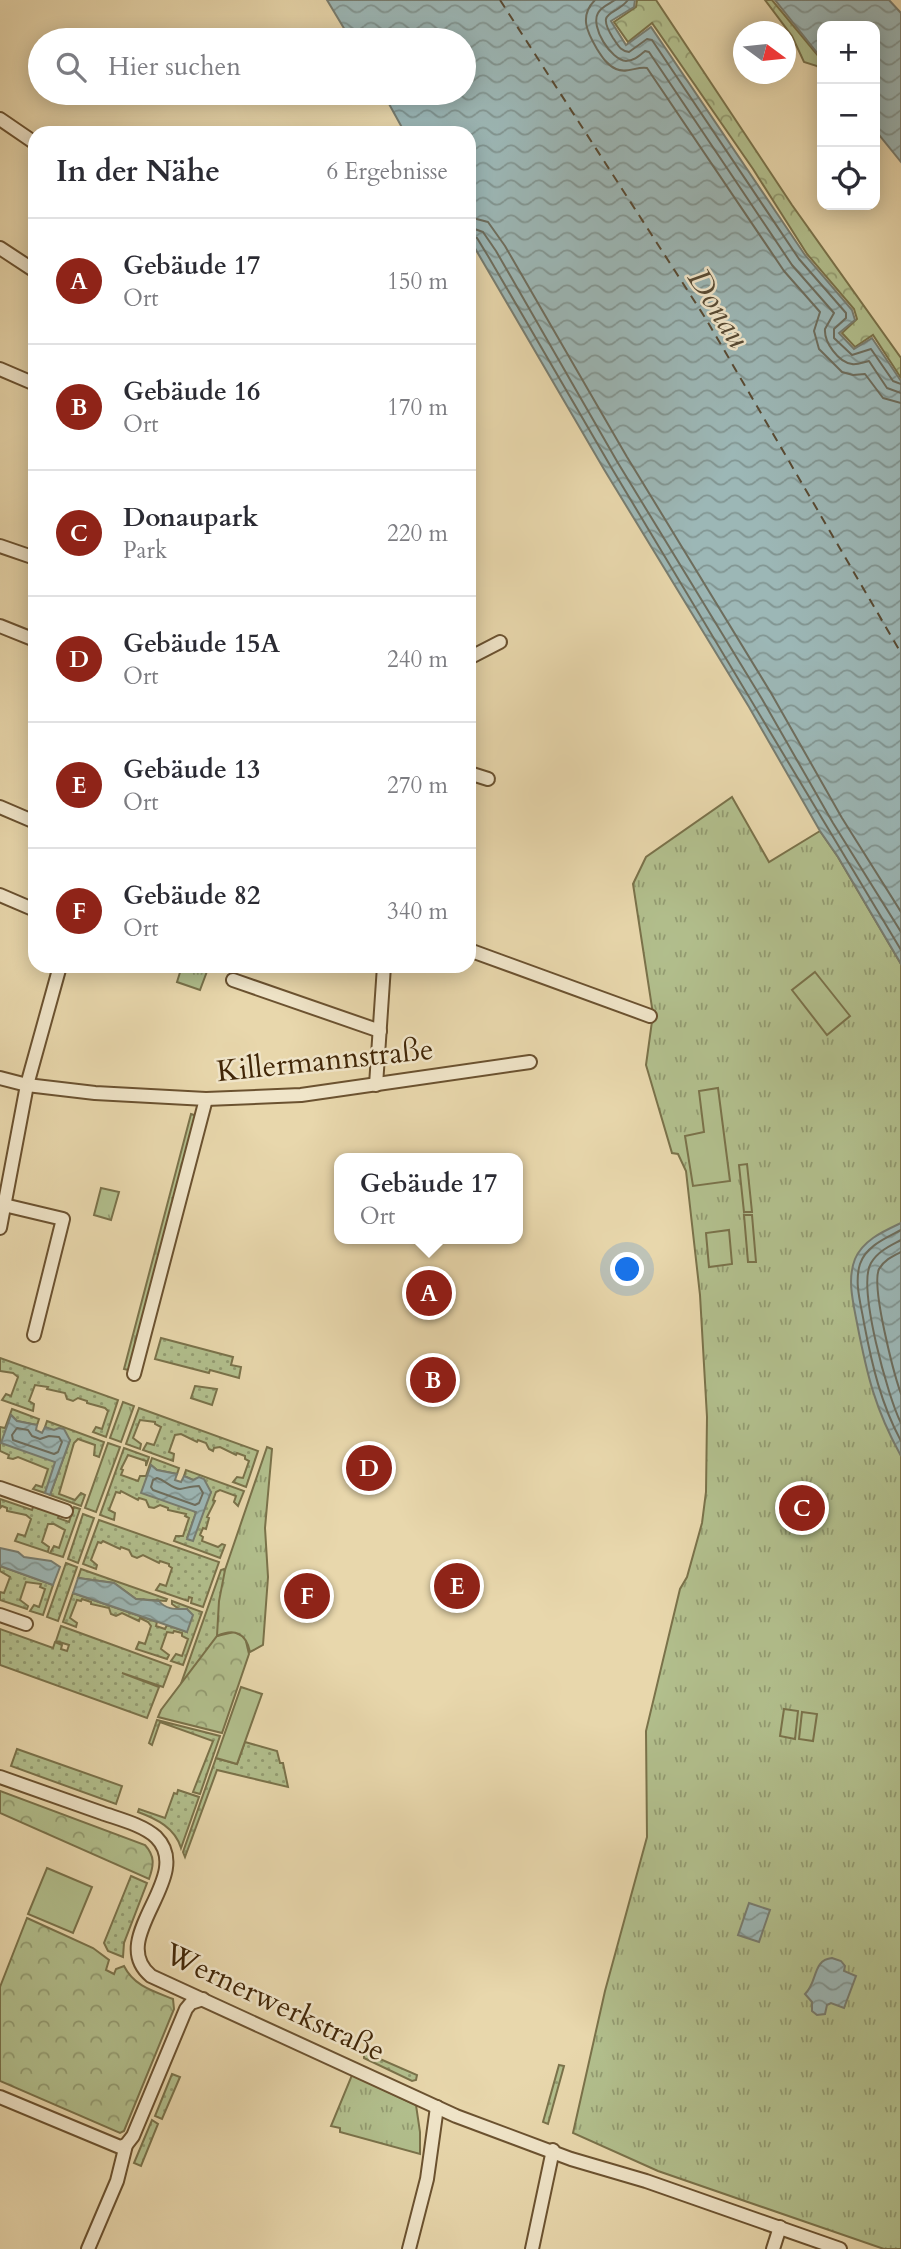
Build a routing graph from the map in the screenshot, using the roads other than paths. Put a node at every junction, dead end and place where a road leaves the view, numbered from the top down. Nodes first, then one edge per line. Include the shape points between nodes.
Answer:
1 (0, 119) edge
2 (28, 138) edge
3 (0, 248) edge
4 (28, 266) edge
5 (0, 369) edge
6 (28, 381) edge
7 (0, 546) edge
8 (28, 556) edge
9 (0, 626) edge
10 (28, 637) edge
11 (500, 642) dead end
12 (476, 654) edge
13 (476, 775) edge
14 (488, 779) dead end
15 (0, 807) edge
16 (28, 819) edge
17 (0, 895) edge
18 (28, 907) edge
19 (476, 953) edge
20 (58, 973) edge
21 (384, 973) edge
22 (233, 980) dead end
23 (650, 1016) dead end
24 (380, 1031) junction
25 (530, 1062) dead end
26 (0, 1078) edge
27 (27, 1085) junction
28 (376, 1085) junction
29 (206, 1099) junction
30 (4, 1205) junction
31 (0, 1228) edge
32 (34, 1335) dead end
33 (134, 1374) dead end
34 (0, 1488) edge
35 (66, 1511) dead end
36 (0, 1615) edge
37 (26, 1625) dead end
38 (0, 1777) edge
39 (203, 1998) junction
40 (0, 2097) edge
41 (437, 2108) junction
42 (126, 2145) junction
43 (553, 2150) junction
44 (780, 2227) junction
45 (88, 2249) edge
46 (409, 2249) edge
47 (532, 2249) edge
48 (773, 2249) edge
49 (840, 2249) edge

1 - 2 street
3 - 4 street
5 - 6 street
7 - 8 street
9 - 10 street
11 - 12 street
13 - 14 street
15 - 16 street
17 - 18 street
19 - 23 street
20 - 27 street
21 - 24 street
22 - 24 street
24 - 28 street
25 - 28 street, Killermannstraße
26 - 27 street, Killermannstraße
27 - 29 street, Killermannstraße
27 - 30 street
28 - 29 street, Killermannstraße via 301,1095
29 - 33 street
30 - 31 street
30 - 32 street via 63,1219
34 - 35 street
36 - 37 street
38 - 39 street, Wernerwerkstraße via 129,1823 155,1837 166,1867 139,1937 138,1959 151,1976
39 - 41 street, Wernerwerkstraße
39 - 42 street via 186,2009
40 - 42 street via 120,2147
41 - 43 street, Wernerwerkstraße
41 - 46 street via 427,2179
42 - 45 street via 117,2181
43 - 44 street, Wernerwerkstraße
43 - 47 street
44 - 48 street
44 - 49 street, Wernerwerkstraße

